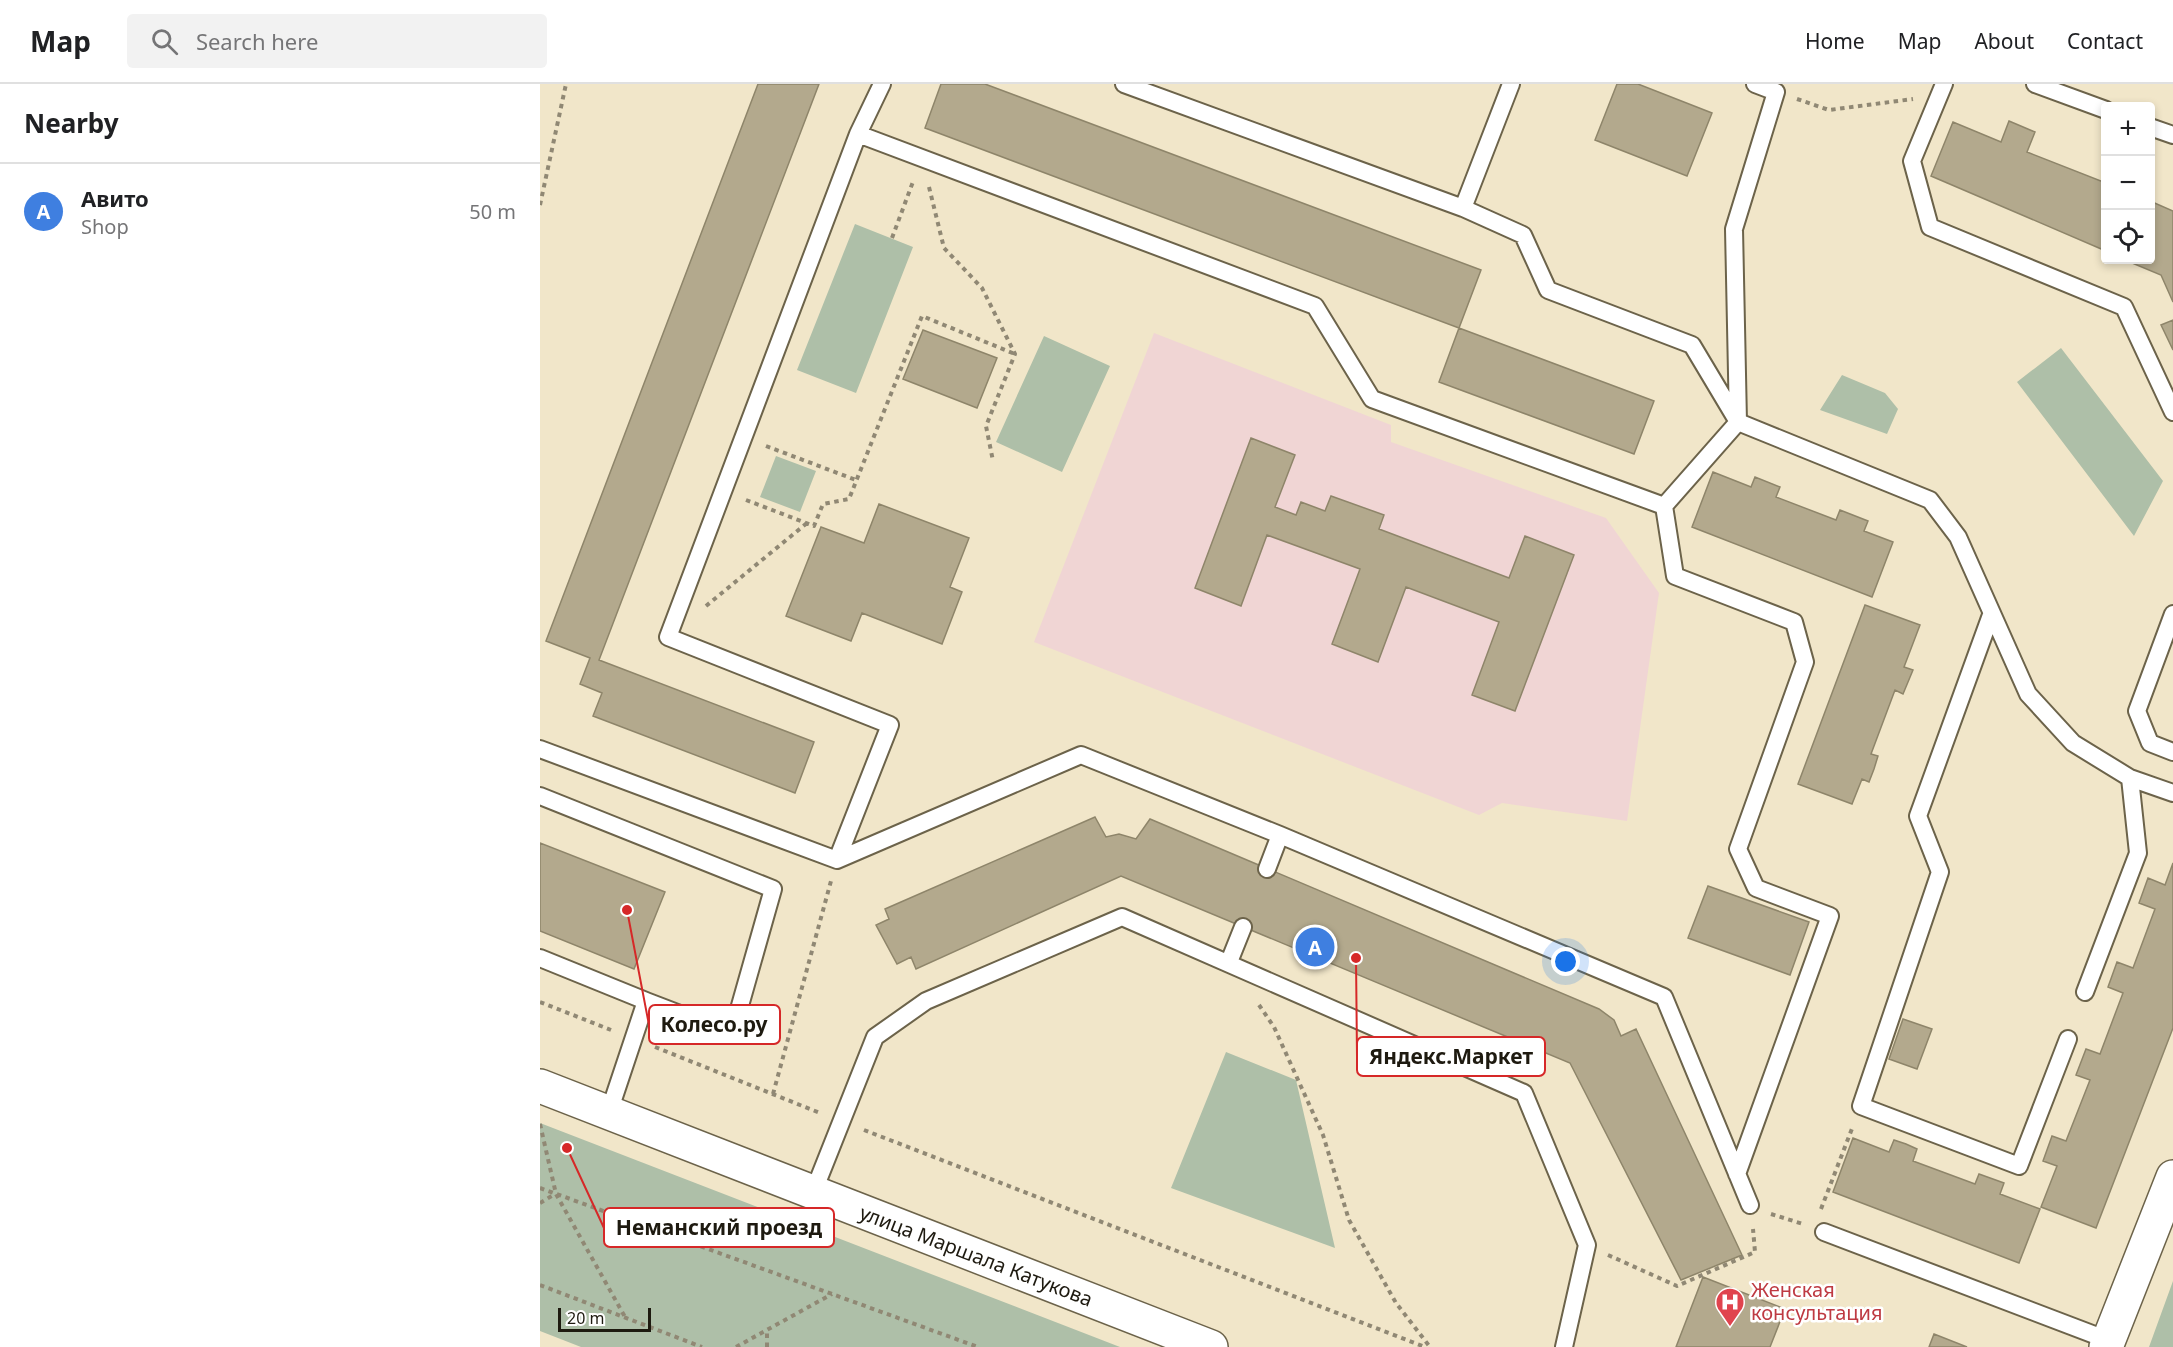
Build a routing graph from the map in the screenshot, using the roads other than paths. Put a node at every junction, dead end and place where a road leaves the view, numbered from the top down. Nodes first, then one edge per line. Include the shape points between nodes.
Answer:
1 (882, 84) edge
2 (1124, 84) edge
3 (1511, 84) edge
4 (1755, 84) edge
5 (2035, 84) edge
6 (1941, 90) edge
7 (2101, 108) edge
8 (2155, 128) edge
9 (858, 134) junction
10 (2173, 135) edge
11 (1463, 208) junction
12 (2173, 412) edge
13 (1738, 422) junction
14 (1664, 506) junction
15 (2173, 614) edge
16 (1991, 615) junction
17 (540, 749) edge
18 (2173, 752) edge
19 (2130, 778) junction
20 (2173, 794) edge
21 (540, 796) edge
22 (1280, 835) junction
23 (837, 860) junction
24 (1267, 869) dead end
25 (1243, 927) dead end
26 (540, 958) edge
27 (1229, 962) junction
28 (2085, 992) dead end
29 (646, 1001) junction
30 (2068, 1039) dead end
31 (540, 1086) edge
32 (609, 1112) junction
33 (1737, 1174) junction
34 (2173, 1177) edge
35 (813, 1193) junction
36 (1758, 1208) road end
37 (1824, 1232) road end
38 (2107, 1344) edge
39 (1211, 1347) edge
40 (1564, 1347) edge

1 - 9 lane
2 - 11 lane
3 - 11 lane
4 - 13 lane via 1776,92 1734,229
5 - 7 lane
6 - 12 lane via 1912,161 1930,227 2124,307
8 - 10 lane
9 - 14 lane via 1315,306 1372,399
9 - 23 lane via 668,637 890,725
11 - 13 lane via 1523,235 1548,290 1692,345
13 - 14 lane
13 - 16 lane via 1930,500 1958,537
14 - 33 lane via 1675,576 1794,622 1805,662 1738,849 1756,888 1830,916
15 - 18 lane via 2137,711 2150,743
16 - 19 lane via 2028,694 2073,743
16 - 30 lane via 1918,816 1940,872 1861,1106 2019,1166
17 - 23 lane
19 - 20 lane
19 - 28 lane via 2138,853
21 - 29 lane via 773,889 732,1034
22 - 23 lane via 1081,755
22 - 24 lane
22 - 33 lane via 1664,998
25 - 27 lane
26 - 29 lane
27 - 35 lane via 1122,917 926,1001 875,1037
27 - 40 lane via 1524,1093 1587,1245
29 - 32 lane
31 - 32 main road, улица Маршала Катукова
32 - 35 main road, улица Маршала Катукова
33 - 36 lane
34 - 38 main road
35 - 39 main road, улица Маршала Катукова
37 - 38 lane

